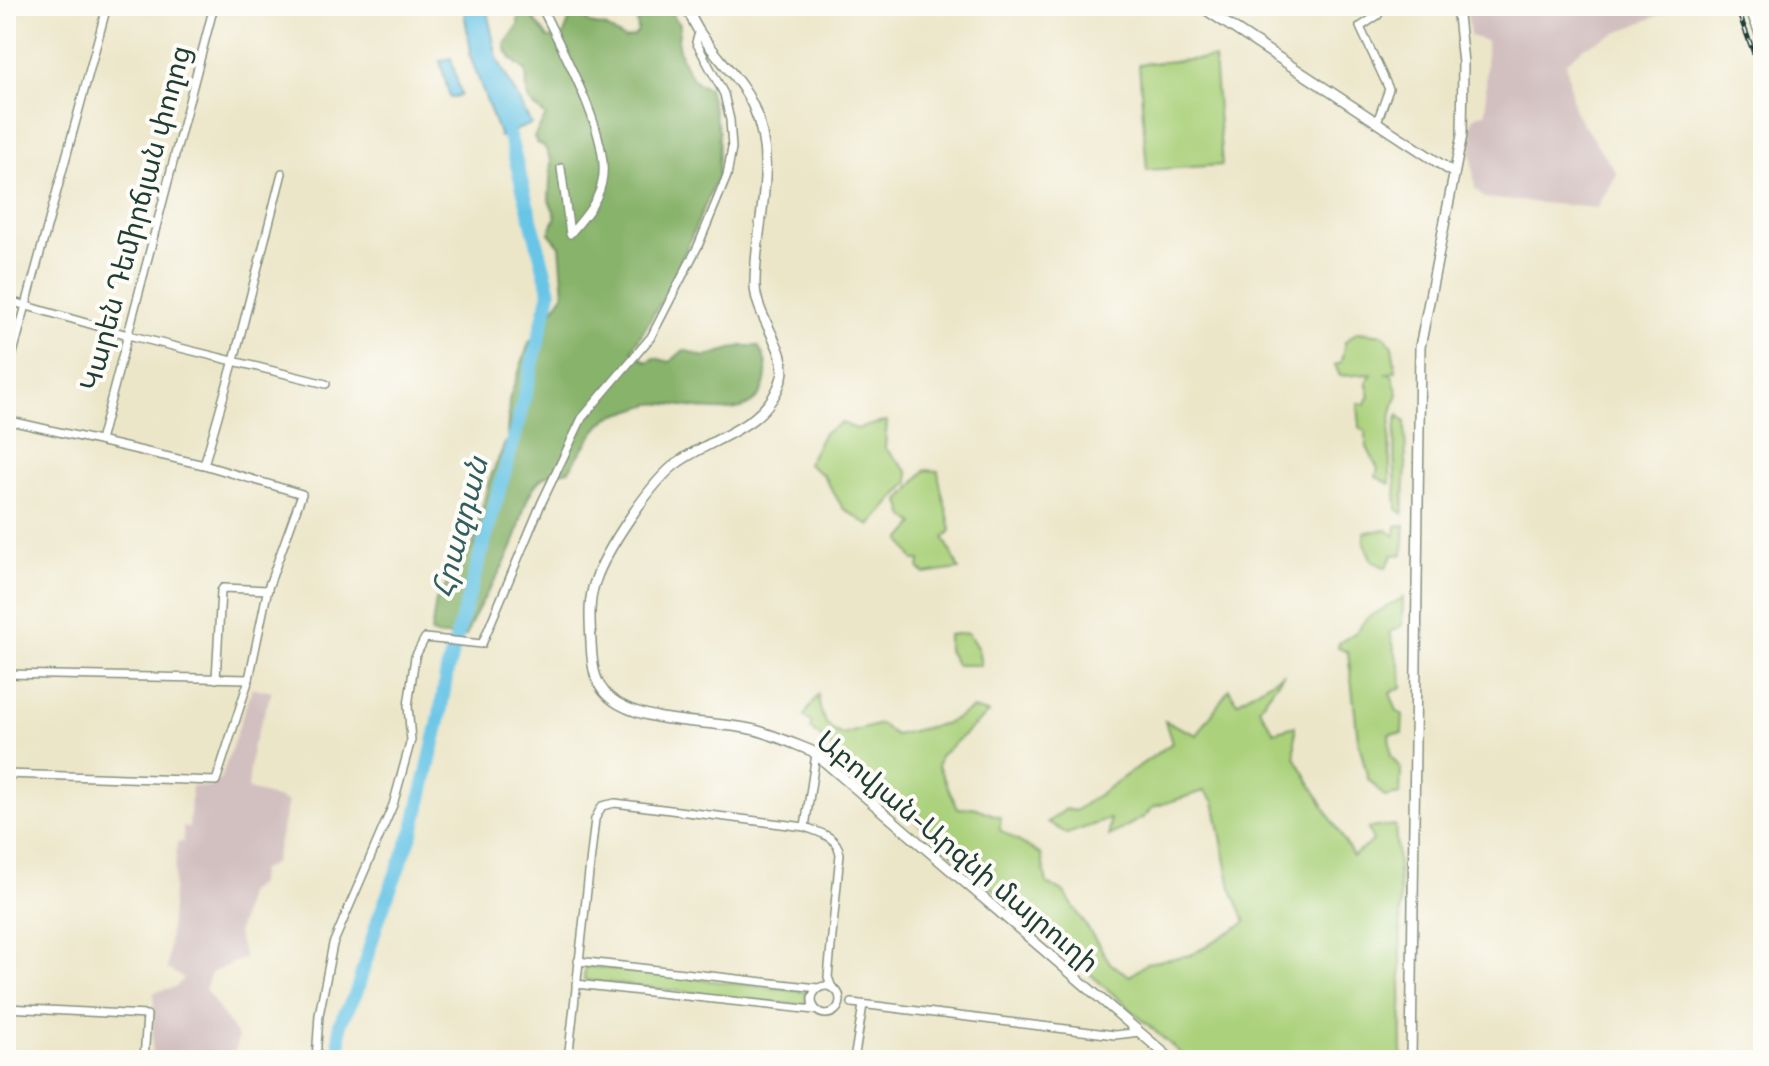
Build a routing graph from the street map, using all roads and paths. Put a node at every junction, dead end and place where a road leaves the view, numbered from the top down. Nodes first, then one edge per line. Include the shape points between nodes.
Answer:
1 (107, 6) edge
2 (214, 6) edge
3 (541, 6) edge
4 (687, 6) edge
5 (1200, 6) edge
6 (1383, 6) edge
7 (1457, 6) edge
8 (1748, 6) edge
9 (699, 33) junction
10 (1763, 44) edge
11 (1377, 122) junction
12 (561, 168) dead end
13 (282, 173) dead end
14 (1454, 173) junction
15 (6, 300) edge
16 (25, 305) junction
17 (128, 335) junction
18 (234, 360) junction
19 (6, 379) edge
20 (326, 384) dead end
21 (6, 420) edge
22 (100, 441) junction
23 (204, 465) junction
24 (268, 590) junction
25 (6, 674) edge
26 (216, 679) junction
27 (249, 679) junction
28 (816, 754) junction
29 (6, 774) edge
30 (805, 827) junction
31 (578, 961) junction
32 (828, 977) junction
33 (576, 984) junction
34 (820, 988) junction
35 (832, 988) junction
36 (852, 1003) dead end
37 (863, 1005) junction
38 (6, 1008) edge
39 (814, 1010) junction
40 (1140, 1032) junction
41 (144, 1060) edge
42 (316, 1060) edge
43 (568, 1060) edge
44 (854, 1060) edge
45 (1172, 1060) edge
46 (1411, 1060) edge

1 - 16 street
2 - 17 street, Կարեն Դեմիրճյան փողոց
3 - 12 street via 596,125 603,176 591,211 570,234
4 - 9 main road
5 - 11 main road
6 - 11 street via 1360,27 1389,89
7 - 14 main road via 1464,99
8 - 10 street
9 - 28 main road, Աբովյան-Արզնի մայրուղի via 753,106 760,127 767,169 755,289 784,365 775,393 760,414 661,477 604,560 593,585 592,670 601,690 635,712 756,730
9 - 42 street via 696,42 724,94 730,120 727,176 651,337 582,418 482,644 425,638 415,657 408,706 411,740 393,805 333,944
11 - 14 main road
13 - 18 street
14 - 46 main road via 1420,347
15 - 16 street
16 - 17 street
16 - 19 street
17 - 18 street
17 - 22 street, Կարեն Դեմիրճյան փողոց
18 - 20 street
18 - 23 street
21 - 22 street
22 - 23 street
23 - 24 street via 302,494
24 - 26 street via 221,591
24 - 27 street
25 - 26 street
26 - 27 street
27 - 29 street via 216,781
28 - 30 street
28 - 40 main road, Աբովյան-Արզնի մայրուղի
30 - 31 street via 615,803 602,806 595,819
30 - 32 street via 832,838 839,847
31 - 33 street
31 - 34 street
32 - 34 street
32 - 35 street
33 - 39 street
33 - 43 street
34 - 35 street
34 - 39 street via 812,997
35 - 39 street via 839,995 839,1007 824,1015
36 - 37 street
37 - 40 street via 1115,1035
37 - 44 street
38 - 41 street via 147,1015
40 - 45 main road, Աբովյան-Արզնի մայրուղի

